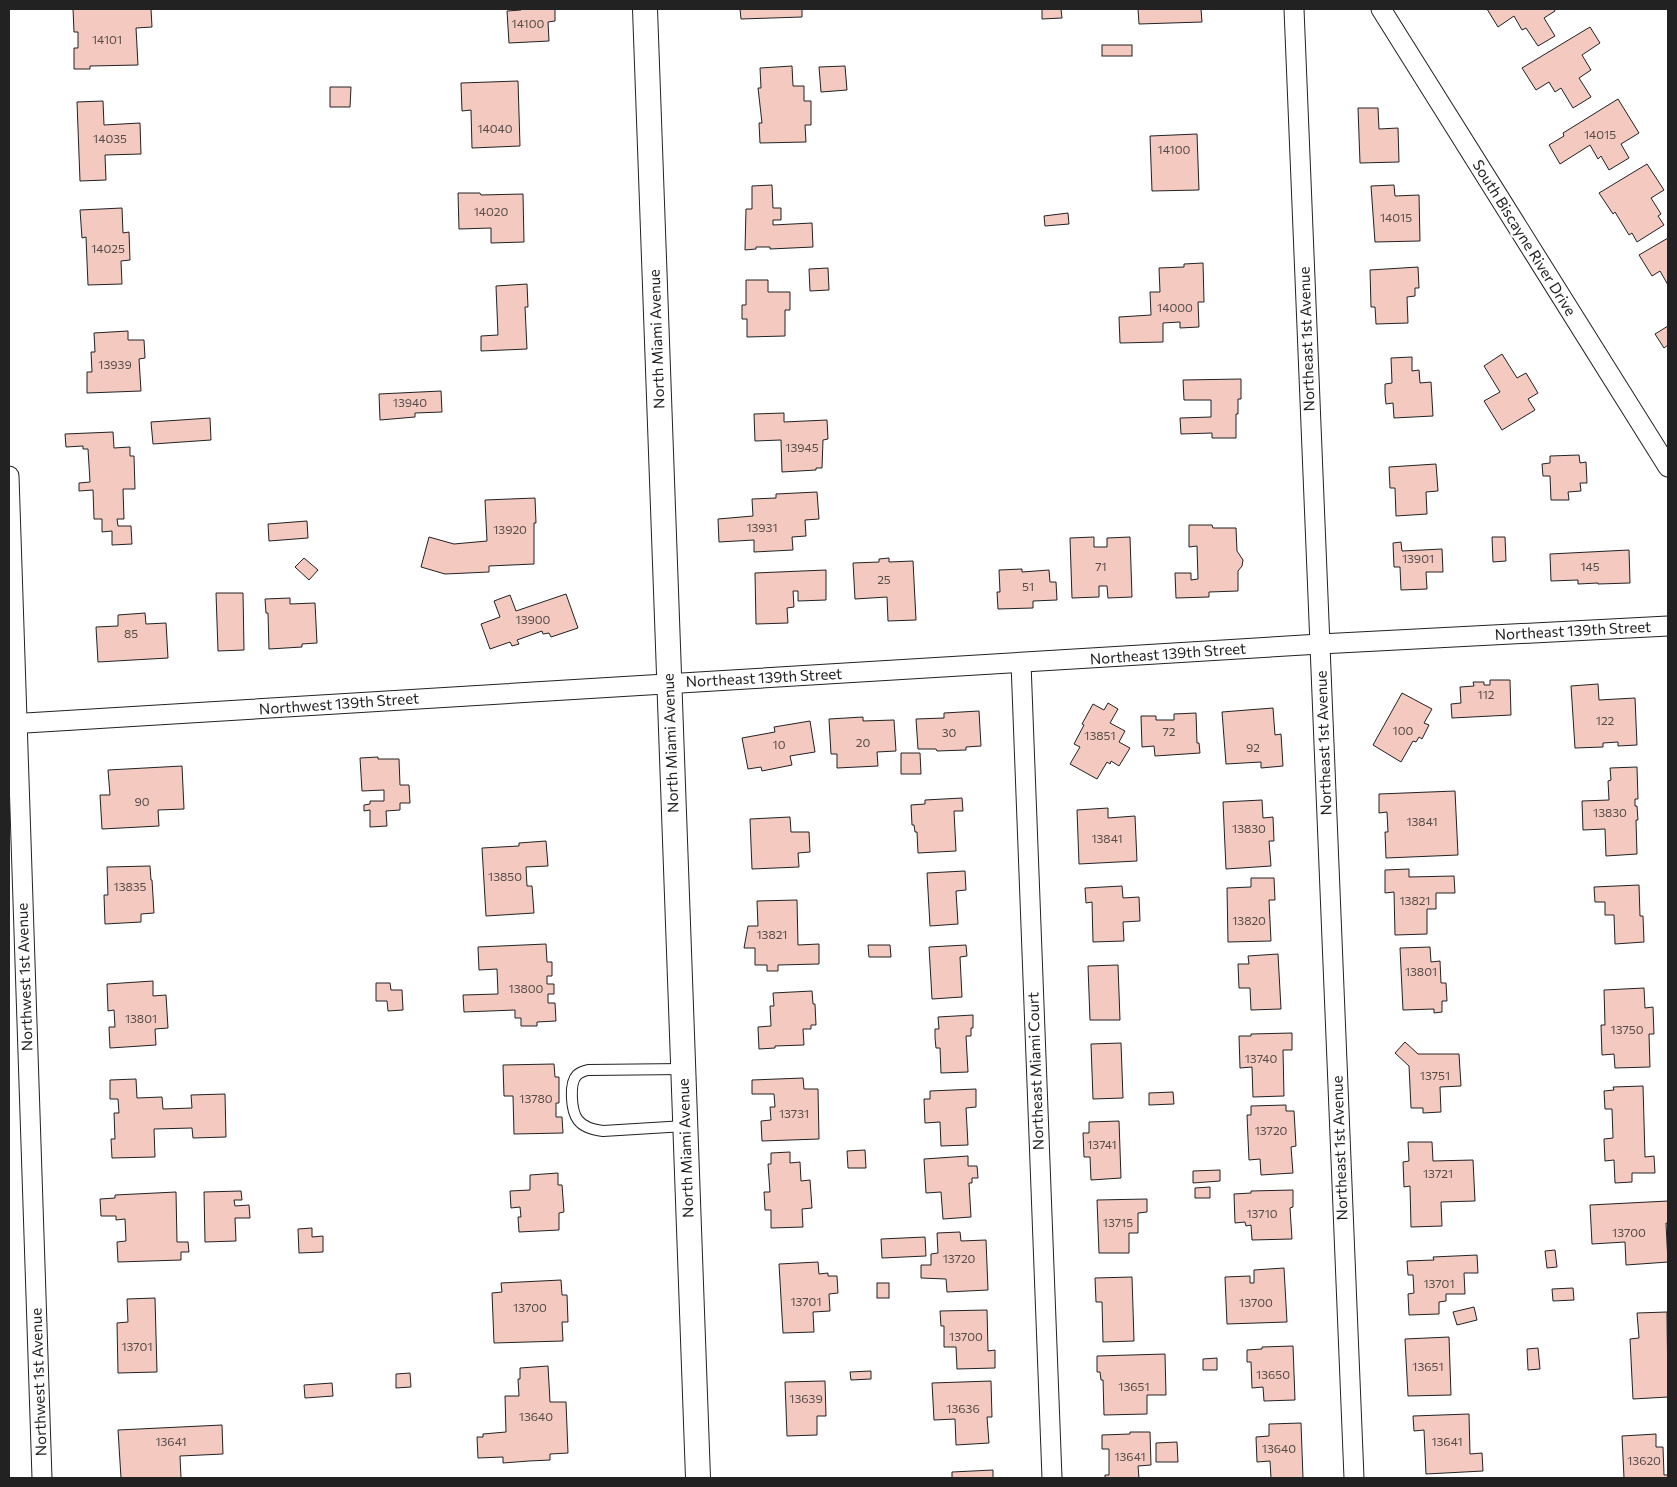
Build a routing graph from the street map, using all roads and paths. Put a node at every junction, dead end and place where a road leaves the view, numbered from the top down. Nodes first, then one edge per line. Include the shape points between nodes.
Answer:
1 (645, 9) edge
2 (1294, 9) edge
3 (1381, 9) edge
4 (1668, 467) edge
5 (9, 476) edge
6 (1668, 626) edge
7 (1320, 644) junction
8 (1021, 663) junction
9 (669, 683) junction
10 (13, 723) edge
11 (683, 1069) junction
12 (685, 1126) junction
13 (42, 1478) edge
14 (698, 1478) edge
15 (1052, 1478) edge
16 (1354, 1478) edge

1 - 9 street, North Miami Avenue
2 - 7 street, Northeast 1st Avenue
3 - 4 street, South Biscayne River Drive
5 - 10 street, Northwest 1st Avenue
6 - 7 street, Northeast 139th Street
7 - 8 street, Northeast 139th Street
7 - 16 street, Northeast 1st Avenue
8 - 9 street, Northeast 139th Street
8 - 15 street, Northeast Miami Court
9 - 10 street, Northwest 139th Street
9 - 11 street, North Miami Avenue
10 - 13 street, Northwest 1st Avenue
11 - 12 street, North Miami Avenue
11 - 12 lane via 588,1070 574,1079 572,1103 578,1120 593,1130
12 - 14 street, North Miami Avenue

